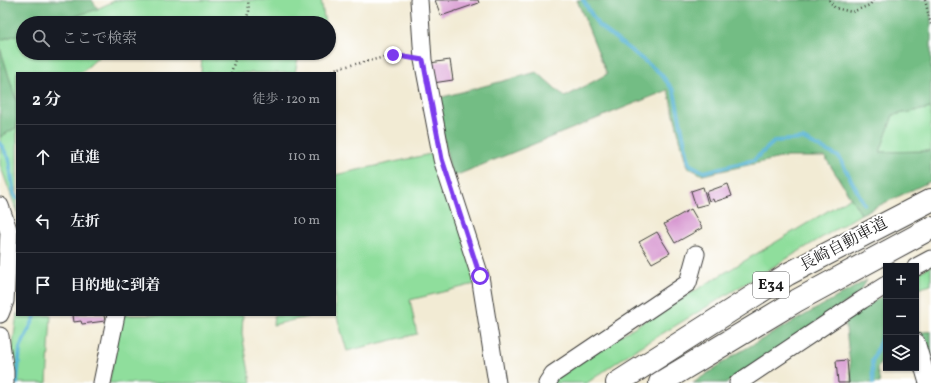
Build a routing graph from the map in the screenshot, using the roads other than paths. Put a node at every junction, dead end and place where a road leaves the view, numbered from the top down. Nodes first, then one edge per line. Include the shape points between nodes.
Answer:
1 (419, 0) edge
2 (931, 200) edge
3 (0, 206) edge
4 (931, 228) edge
5 (696, 254) dead end
6 (931, 259) edge
7 (919, 266) edge
8 (883, 287) edge
9 (0, 314) edge
10 (116, 316) edge
11 (0, 336) edge
12 (919, 352) edge
13 (5, 383) edge
14 (102, 383) edge
15 (497, 383) edge
16 (547, 383) edge
17 (617, 383) edge
18 (660, 383) edge
19 (738, 383) edge
20 (928, 383) edge

1 - 15 street via 423,60 442,159 480,276
2 - 17 highway, 長崎自動車道 / E34 via 788,274
3 - 9 street via 9,232 5,301
4 - 18 highway, 長崎自動車道 / E34 via 796,301
5 - 16 street via 688,284 554,374
6 - 7 street
8 - 19 street
10 - 14 street
11 - 13 street
12 - 20 street

